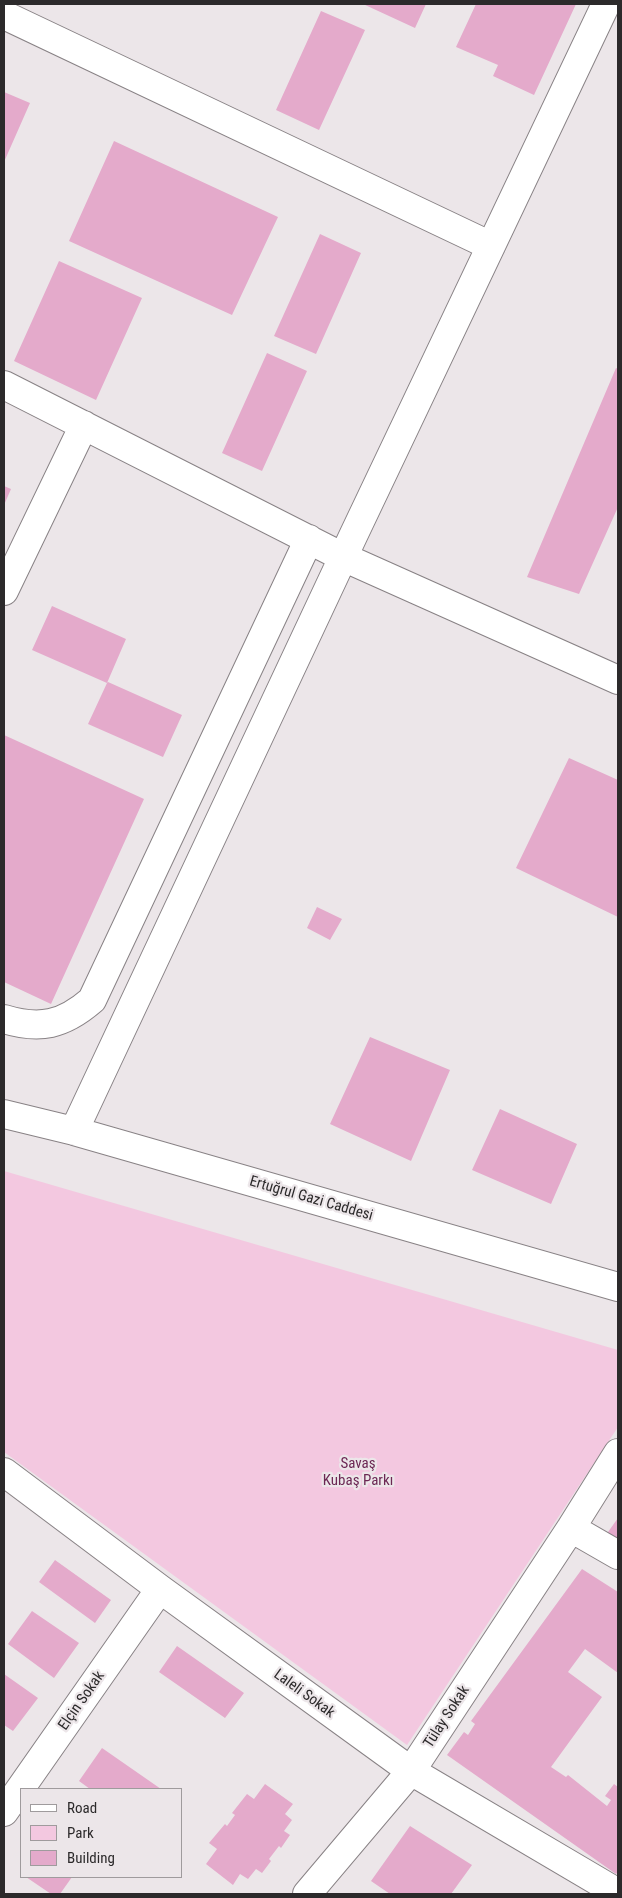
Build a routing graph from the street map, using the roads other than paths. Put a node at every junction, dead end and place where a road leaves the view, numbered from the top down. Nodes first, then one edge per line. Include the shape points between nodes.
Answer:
1 (606, 4) edge
2 (4, 14) edge
3 (491, 246) junction
4 (4, 385) edge
5 (84, 425) junction
6 (309, 539) junction
7 (344, 557) junction
8 (4, 592) edge
9 (618, 680) edge
10 (4, 1019) edge
11 (4, 1114) edge
12 (74, 1131) junction
13 (618, 1287) edge
14 (618, 1453) edge
15 (4, 1472) edge
16 (571, 1528) junction
17 (618, 1556) edge
18 (160, 1589) junction
19 (411, 1771) junction
20 (21, 1788) edge
21 (20, 1789) edge
22 (4, 1812) edge
23 (618, 1893) edge
24 (307, 1894) edge

1 - 3 street
2 - 3 street
3 - 7 street
4 - 5 street
5 - 6 street
5 - 8 street
6 - 7 street
6 - 10 street via 92,1000 70,1016 55,1022 23,1025
7 - 9 street
7 - 12 street
11 - 12 street, Ertuğrul Gazi Caddesi
12 - 13 street, Ertuğrul Gazi Caddesi
14 - 16 street, Tülay Sokak
15 - 18 street, Laleli Sokak
16 - 17 street
16 - 19 street, Tülay Sokak
18 - 19 street, Laleli Sokak
18 - 20 street, Elçin Sokak
19 - 23 street, Laleli Sokak
19 - 24 street, Tülay Sokak
21 - 22 street, Elçin Sokak

